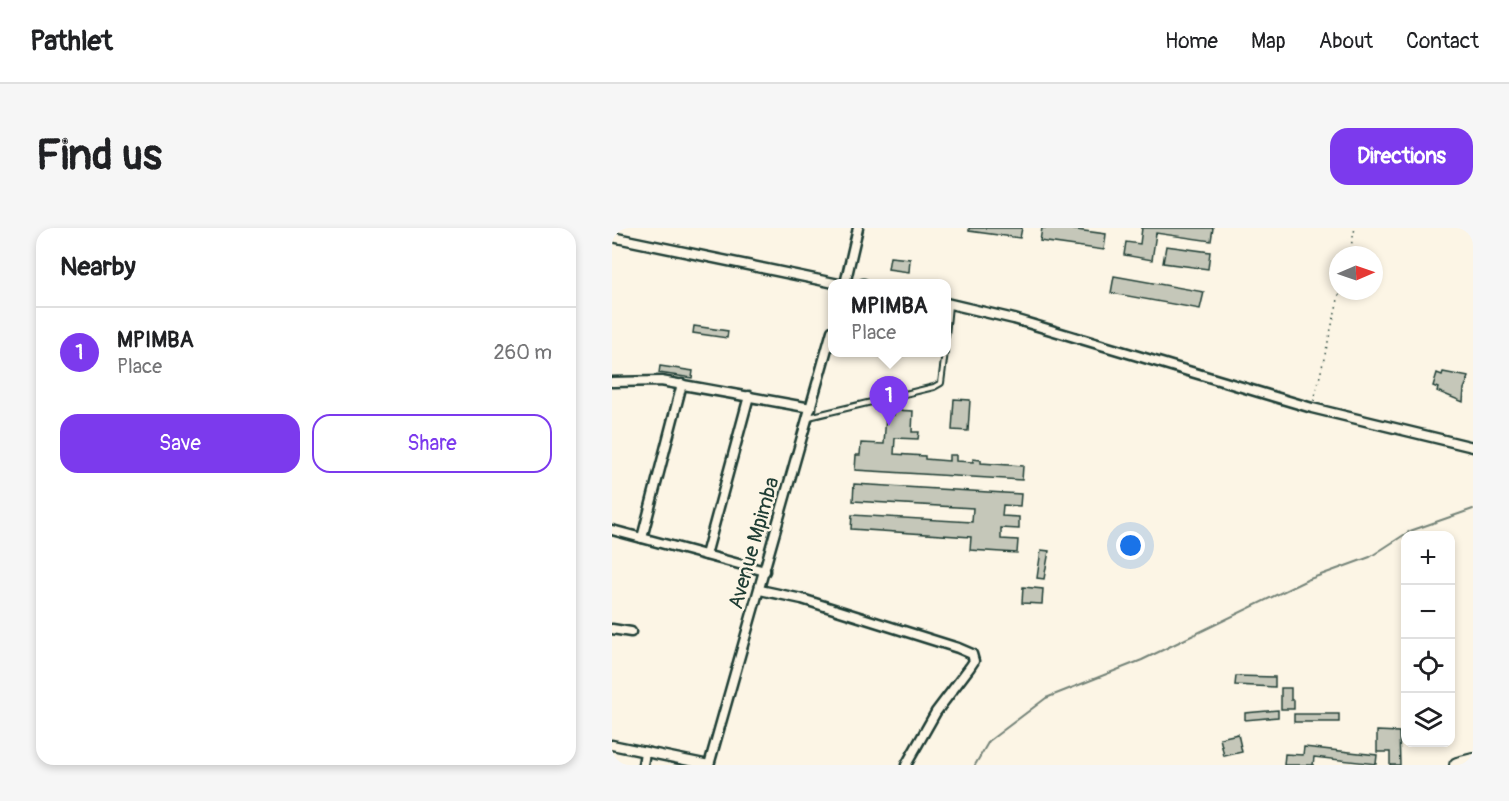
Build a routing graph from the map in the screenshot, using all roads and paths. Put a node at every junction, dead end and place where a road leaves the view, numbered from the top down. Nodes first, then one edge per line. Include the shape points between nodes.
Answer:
1 (858, 228) edge
2 (1355, 228) edge
3 (612, 237) edge
4 (1351, 246) edge
5 (846, 279) edge
6 (828, 282) edge
7 (1338, 300) edge
8 (951, 305) edge
9 (828, 346) edge
10 (944, 357) edge
11 (612, 384) edge
12 (682, 384) junction
13 (749, 396) junction
14 (1312, 408) junction
15 (810, 413) junction
16 (1473, 447) edge
17 (612, 530) edge
18 (642, 538) junction
19 (706, 555) junction
20 (765, 571) junction
21 (760, 590) junction
22 (612, 629) edge
23 (631, 632) dead end
24 (612, 745) edge
25 (645, 752) junction
26 (1473, 761) edge
27 (643, 765) edge
28 (709, 765) edge
29 (906, 765) edge
30 (1457, 765) edge

1 - 5 street
2 - 4 path
3 - 6 street
7 - 14 path
8 - 14 street via 1014,319
9 - 15 street, Avenue Mpimba
10 - 15 lane via 941,383 934,387
11 - 12 street
12 - 13 street
12 - 18 street
13 - 15 street
13 - 19 street
14 - 16 street
15 - 20 street, Avenue Mpimba
17 - 18 street
18 - 19 street
19 - 20 street
20 - 21 street, Avenue Mpimba
21 - 28 street, Avenue Mpimba
21 - 29 street via 802,599 972,654 974,661 936,712
22 - 23 street
24 - 25 street
25 - 27 street
25 - 28 street
26 - 30 main road

